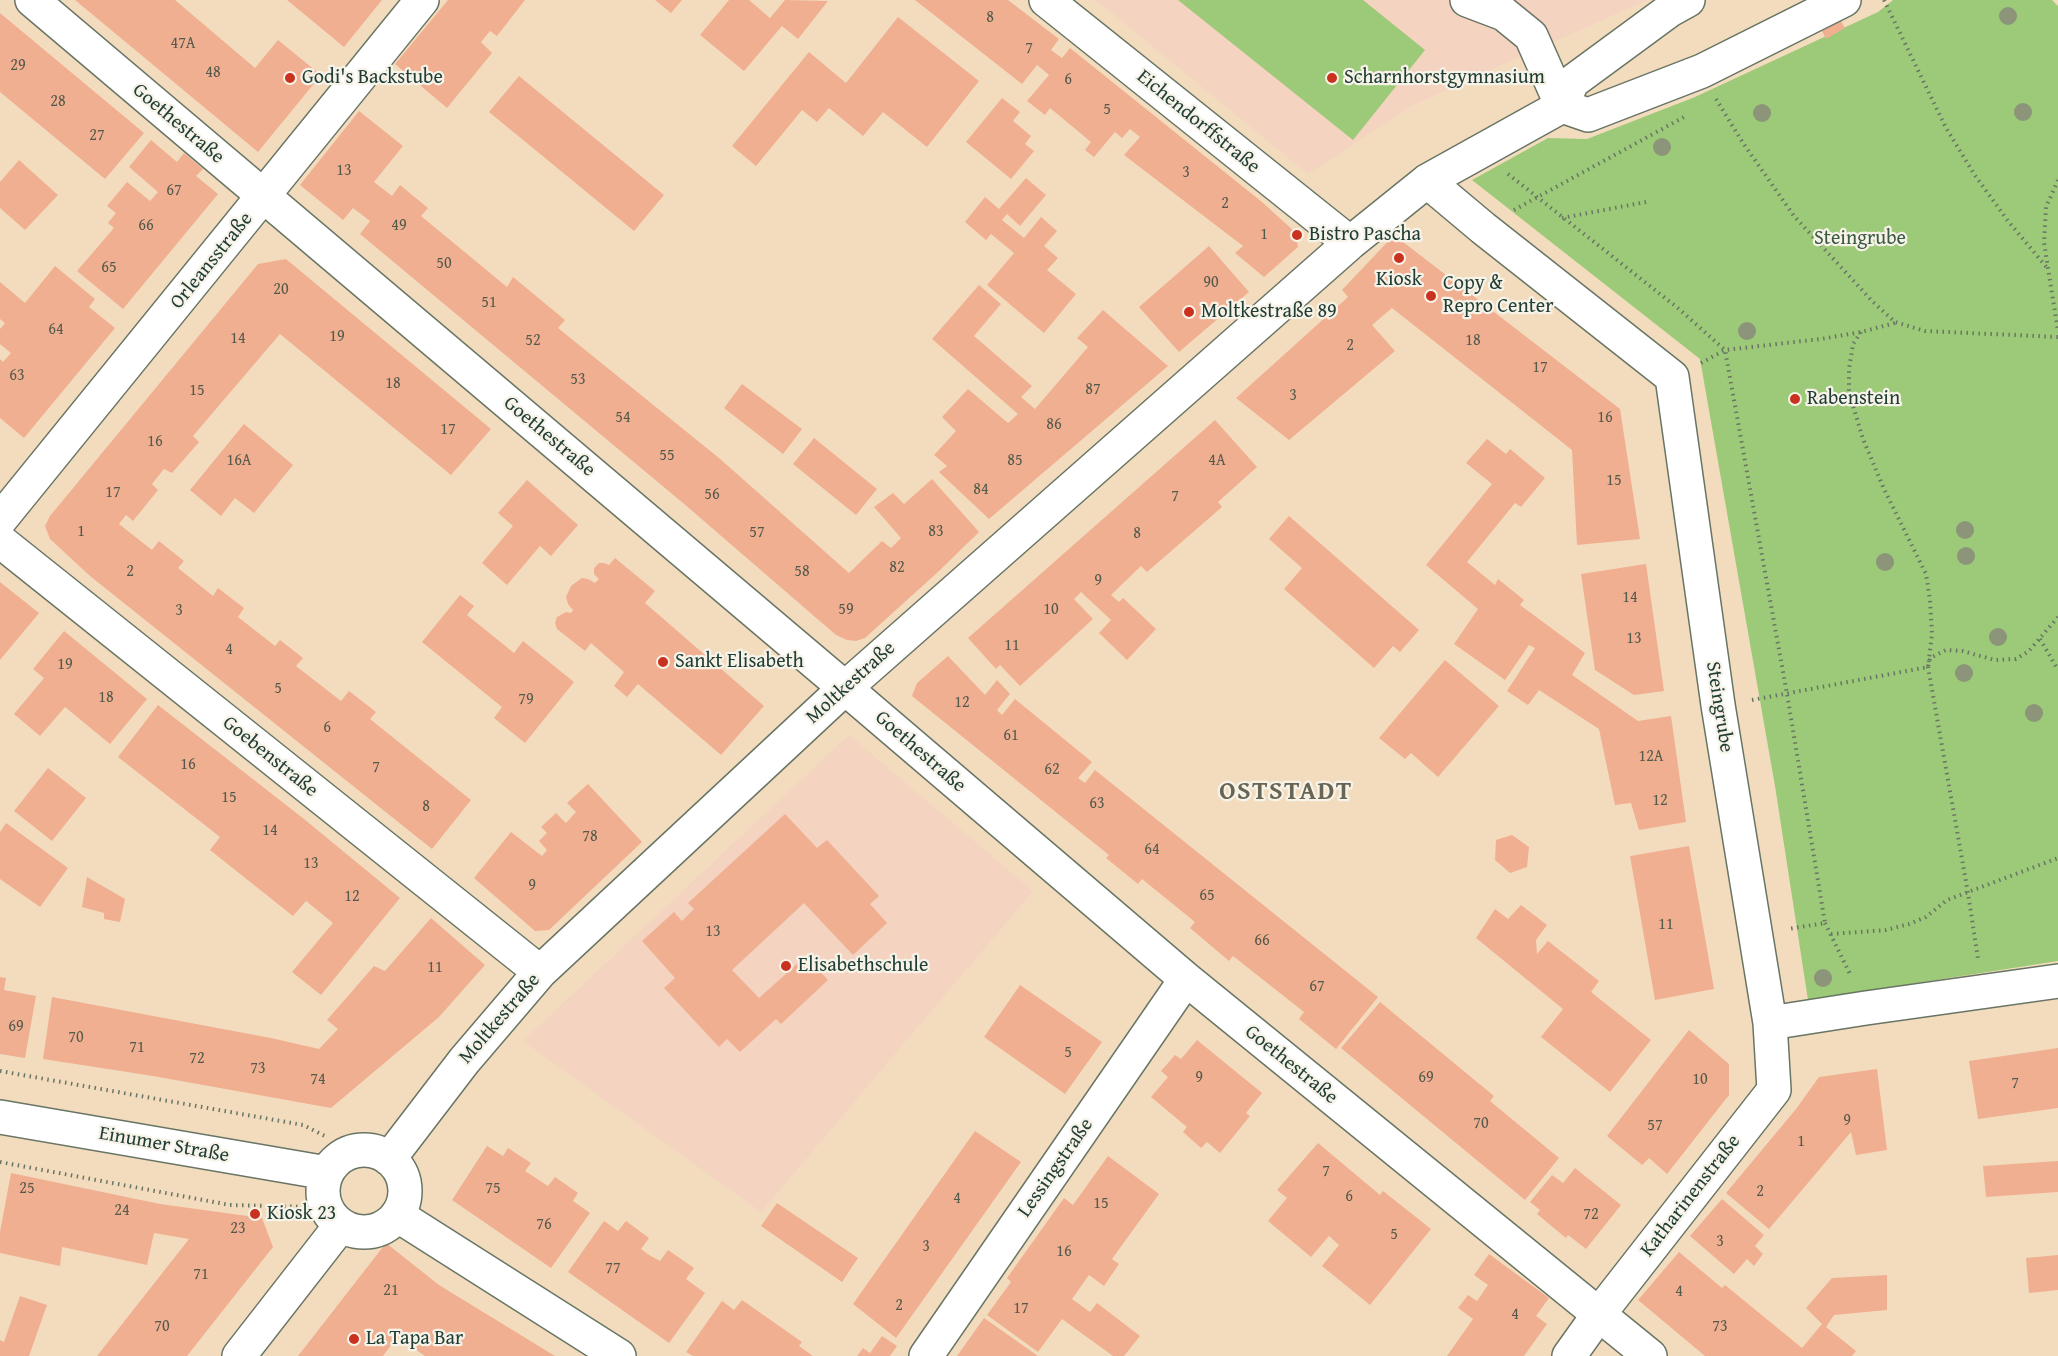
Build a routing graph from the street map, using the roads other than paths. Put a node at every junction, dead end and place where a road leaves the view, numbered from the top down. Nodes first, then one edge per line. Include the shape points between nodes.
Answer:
1 (32, 0) edge
2 (423, 0) edge
3 (1046, 0) edge
4 (1467, 0) edge
5 (1688, 0) edge
6 (1844, 0) edge
7 (1562, 106) junction
8 (1427, 181) junction
9 (264, 196) junction
10 (1350, 243) junction
11 (0, 520) edge
12 (0, 541) edge
13 (845, 688) junction
14 (540, 972) junction
15 (1186, 979) junction
16 (2058, 981) edge
17 (1770, 1023) junction
18 (0, 1117) edge
19 (389, 1159) junction
20 (327, 1173) junction
21 (397, 1215) junction
22 (334, 1216) junction
23 (1599, 1314) junction
24 (239, 1356) edge
25 (619, 1356) edge
26 (926, 1356) edge
27 (1569, 1356) edge
28 (1650, 1356) edge

1 - 9 street, Goethestraße
2 - 9 street, Orleansstraße
3 - 10 street, Eichendorffstraße
4 - 7 street via 1504,14 1531,36
5 - 7 street via 1572,82
6 - 7 street via 1709,85 1588,115
7 - 8 street
8 - 10 street
8 - 17 street, Steingrube via 1672,377 1718,705
9 - 11 street, Orleansstraße
9 - 13 street, Goethestraße
10 - 13 street, Moltkestraße
12 - 14 street, Goebenstraße
13 - 14 street, Moltkestraße
13 - 15 street, Goethestraße
14 - 19 street, Moltkestraße via 464,1061
15 - 23 street, Goethestraße
15 - 26 street, Lessingstraße
16 - 17 street
17 - 23 street, Katharinenstraße via 1774,1090
18 - 20 street, Einumer Straße
19 - 20 street via 367,1150 355,1152 343,1156
19 - 21 street via 398,1168 405,1191
20 - 22 street via 323,1196
21 - 22 street via 384,1227 366,1233 353,1231
21 - 25 street
22 - 24 street
23 - 27 street, Katharinenstraße
23 - 28 street, Goethestraße

